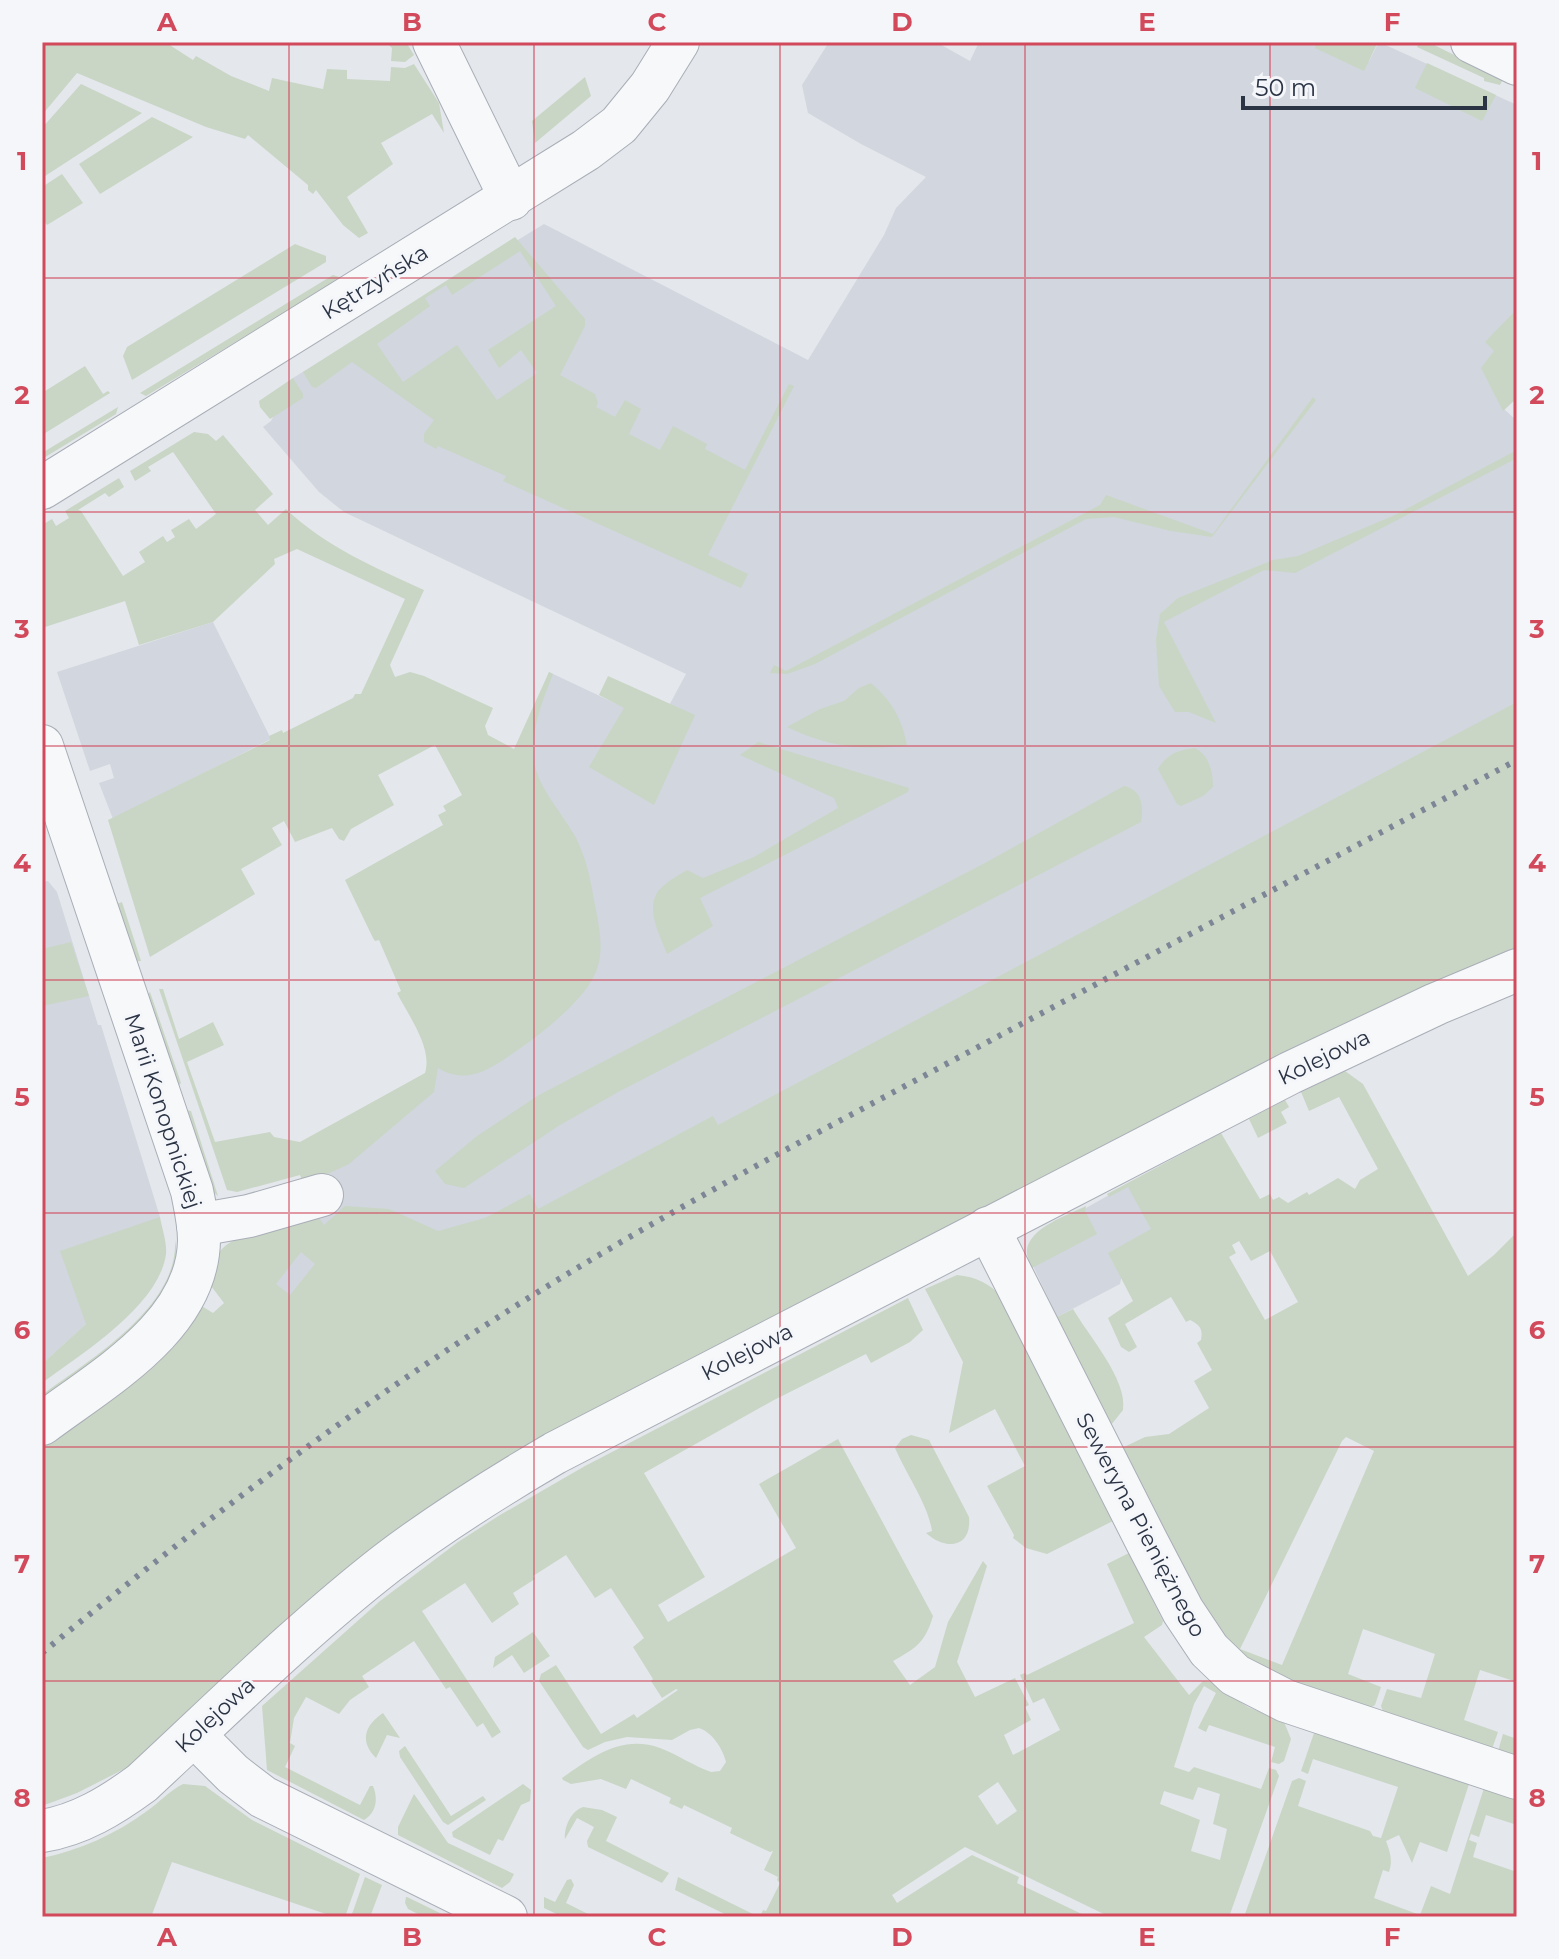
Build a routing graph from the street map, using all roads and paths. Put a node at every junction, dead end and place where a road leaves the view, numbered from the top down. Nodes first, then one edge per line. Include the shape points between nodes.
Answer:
1 (434, 42) edge
2 (678, 42) edge
3 (1472, 42) edge
4 (1517, 64) edge
5 (511, 199) junction
6 (42, 488) edge
7 (42, 746) edge
8 (1517, 970) edge
9 (322, 1195) dead end
10 (198, 1225) junction
11 (988, 1228) junction
12 (42, 1424) edge
13 (194, 1735) junction
14 (1517, 1778) edge
15 (42, 1831) edge
16 (506, 1917) edge

1 - 5 street
2 - 5 street, Kętrzyńska via 619,125
3 - 4 street
5 - 6 street, Kętrzyńska
7 - 10 street, Marii Konopnickiej via 192,1191
8 - 11 street, Kolejowa via 1290,1073
9 - 10 street
10 - 12 street, Marii Konopnickiej via 190,1284 178,1306 132,1356
11 - 13 street, Kolejowa via 602,1427 469,1505 345,1597
11 - 14 street, Seweryna Pieniężnego via 1161,1570 1209,1650 1235,1675 1286,1701
13 - 15 street, Kolejowa via 142,1783 104,1809
13 - 16 street via 263,1797

